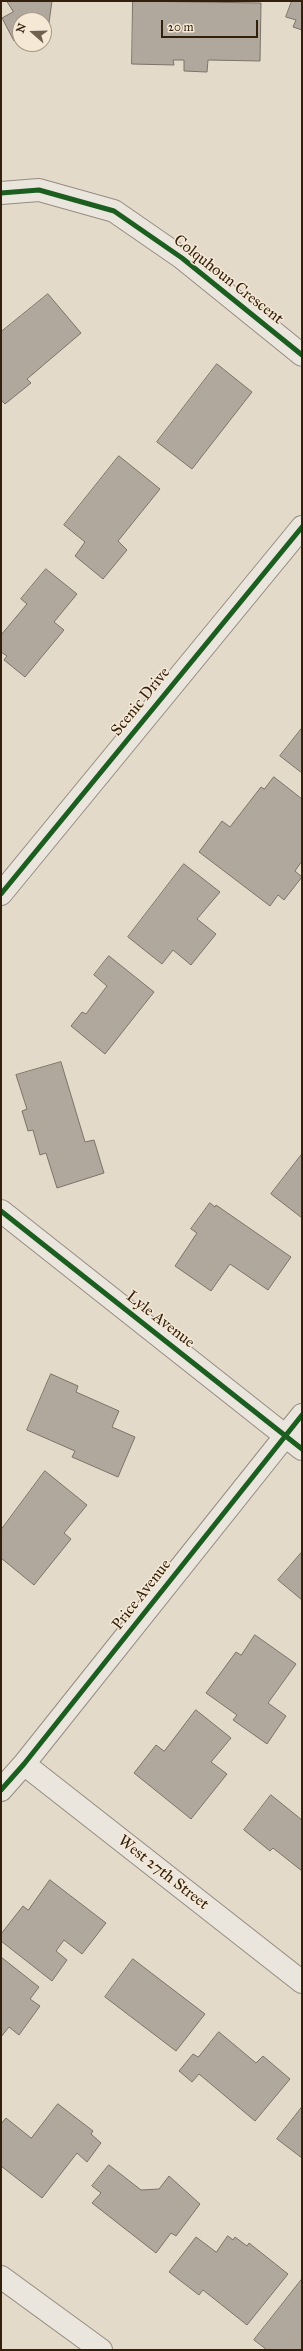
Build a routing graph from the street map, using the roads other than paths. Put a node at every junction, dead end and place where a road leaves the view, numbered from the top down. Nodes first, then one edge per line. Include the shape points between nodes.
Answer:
1 (1, 193) edge
2 (302, 355) edge
3 (302, 527) edge
4 (1, 894) edge
5 (1, 1211) edge
6 (302, 1415) edge
7 (285, 1435) junction
8 (302, 1448) edge
9 (24, 1764) junction
10 (1, 1790) edge
11 (302, 1982) edge
12 (1, 2277) edge
13 (101, 2350) edge

1 - 2 street, Colquhoun Crescent via 39,190 114,211 182,258
3 - 4 street, Scenic Drive
5 - 7 street, Lyle Avenue
6 - 7 street, Price Avenue
7 - 8 street, Lyle Avenue
7 - 9 street, Price Avenue
9 - 10 street, Price Avenue
9 - 11 street, West 27th Street
12 - 13 street

